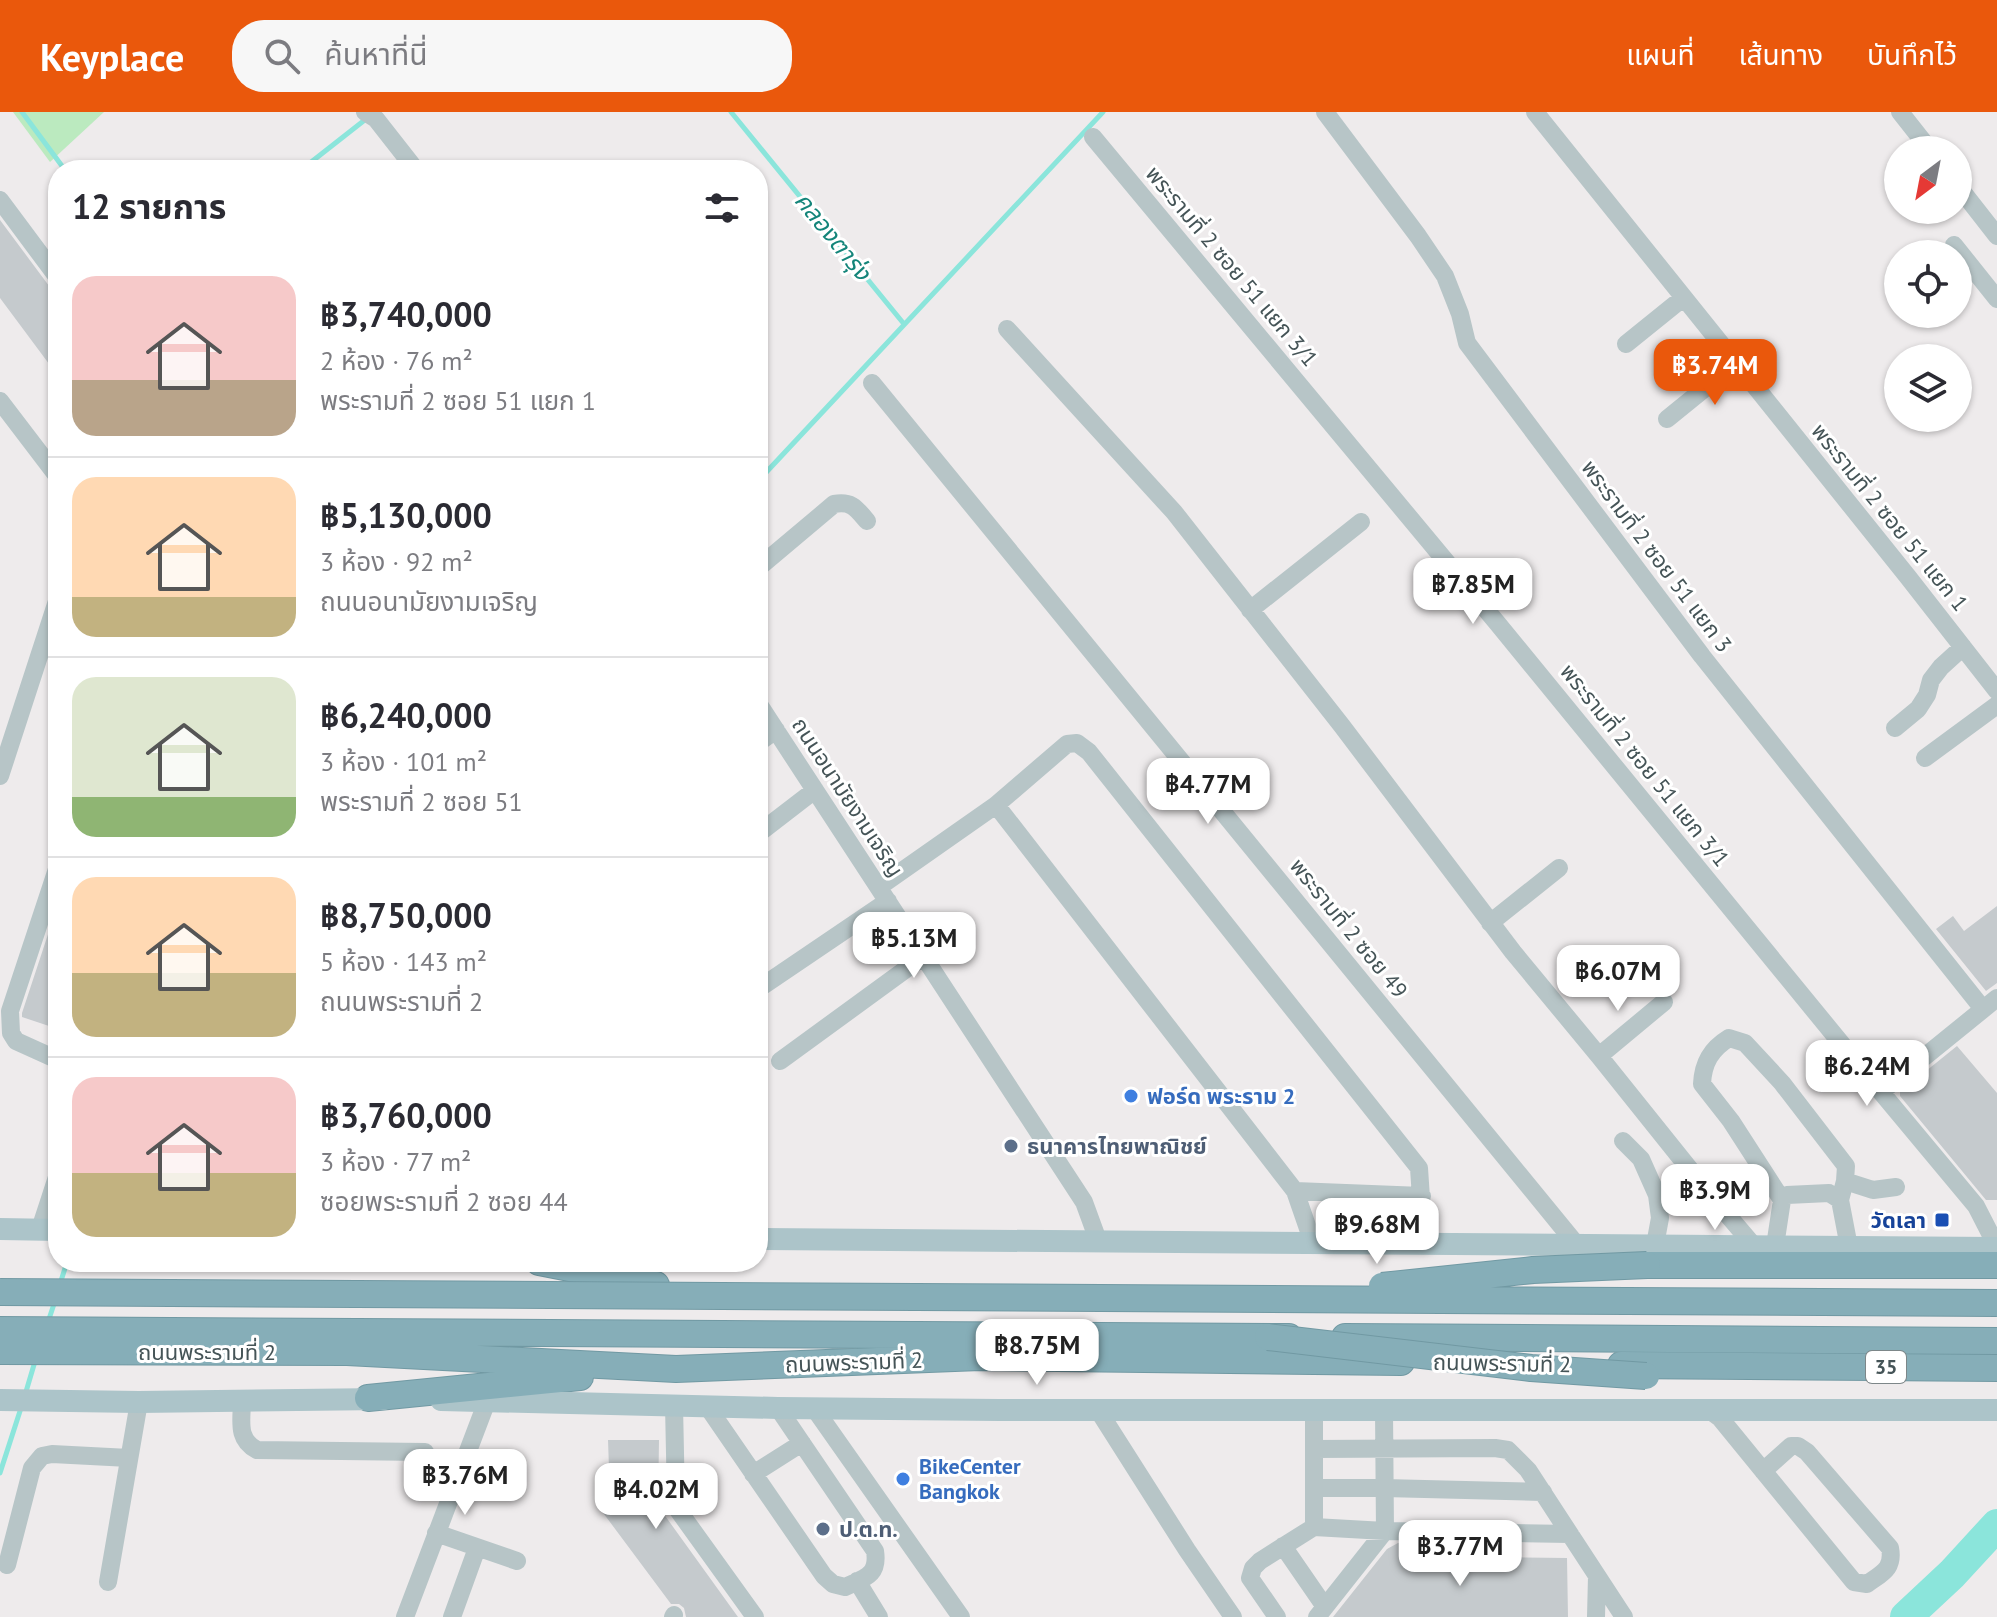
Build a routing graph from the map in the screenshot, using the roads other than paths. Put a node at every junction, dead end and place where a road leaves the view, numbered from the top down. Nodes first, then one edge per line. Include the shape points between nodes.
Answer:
1 (1325, 112) edge
2 (1535, 112) edge
3 (1900, 112) edge
4 (370, 116) edge
5 (1919, 136) edge
6 (1093, 137) dead end
7 (407, 160) edge
8 (0, 200) edge
9 (1972, 204) edge
10 (1997, 236) edge
11 (48, 265) edge
12 (1972, 268) edge
13 (1683, 298) junction
14 (1997, 299) edge
15 (1007, 329) dead end
16 (1626, 344) dead end
17 (1736, 363) junction
18 (872, 383) dead end
19 (0, 401) edge
20 (1667, 419) dead end
21 (48, 464) edge
22 (867, 521) dead end
23 (1361, 522) dead end
24 (768, 560) edge
25 (1250, 610) junction
26 (48, 629) edge
27 (1963, 647) junction
28 (1997, 691) edge
29 (1997, 705) edge
30 (768, 718) edge
31 (1895, 728) dead end
32 (776, 730) junction
33 (768, 736) edge
34 (1925, 758) dead end
35 (0, 776) edge
36 (815, 790) junction
37 (996, 805) junction
38 (768, 826) edge
39 (1559, 868) dead end
40 (883, 894) junction
41 (48, 896) edge
42 (1490, 923) junction
43 (924, 956) junction
44 (768, 981) edge
45 (1664, 1002) dead end
46 (1990, 1004) edge
47 (48, 1055) edge
48 (1599, 1056) junction
49 (780, 1061) dead end
50 (1881, 1092) junction
51 (1623, 1141) dead end
52 (1845, 1181) junction
53 (1896, 1187) dead end
54 (1295, 1191) junction
55 (1422, 1196) junction
56 (1782, 1200) junction
57 (1840, 1200) junction
58 (0, 1229) edge
59 (48, 1230) edge
60 (768, 1239) edge
61 (1099, 1243) junction
62 (1313, 1243) junction
63 (1424, 1243) junction
64 (1576, 1244) junction
65 (1655, 1245) junction
66 (1764, 1246) junction
67 (1849, 1247) junction
68 (1997, 1247) edge
69 (1997, 1265) edge
70 (590, 1272) edge
71 (656, 1285) junction
72 (3, 1293) edge
73 (1997, 1295) edge
74 (1267, 1299) junction
75 (1997, 1303) edge
76 (1268, 1337) junction
77 (1997, 1341) edge
78 (1, 1344) edge
79 (1997, 1368) edge
80 (676, 1369) junction
81 (1997, 1380) edge
82 (368, 1398) junction
83 (3, 1400) edge
84 (242, 1400) junction
85 (487, 1401) junction
86 (139, 1402) junction
87 (674, 1405) junction
88 (707, 1406) junction
89 (778, 1408) junction
90 (814, 1408) junction
91 (1098, 1410) junction
92 (1314, 1410) junction
93 (1384, 1410) junction
94 (1709, 1410) junction
95 (1997, 1410) edge
96 (802, 1443) junction
97 (1384, 1448) junction
98 (1314, 1449) junction
99 (425, 1452) dead end
100 (129, 1458) junction
101 (1763, 1471) junction
102 (753, 1474) junction
103 (1314, 1488) junction
104 (1384, 1488) junction
105 (1543, 1492) junction
106 (1314, 1527) junction
107 (1385, 1531) junction
108 (436, 1533) junction
109 (1570, 1534) junction
110 (1283, 1546) junction
111 (477, 1548) junction
112 (517, 1561) dead end
113 (7, 1565) dead end
114 (1597, 1576) junction
115 (857, 1581) junction
116 (108, 1582) dead end
117 (1321, 1612) edge
118 (405, 1617) edge
119 (452, 1617) edge
120 (755, 1617) edge
121 (879, 1617) edge
122 (961, 1617) edge
123 (1233, 1617) edge
124 (1277, 1617) edge
125 (1596, 1617) edge
126 (1624, 1617) edge

1 - 46 street, พระรามที่ 2 ซอย 51 แยก 3 via 1445,276 1467,343 1702,656
2 - 13 street, พระรามที่ 2 ซอย 51 แยก 1
3 - 5 street
4 - 7 street
6 - 50 street, พระรามที่ 2 ซอย 51 แยก 3/1
8 - 11 street
9 - 10 street
12 - 14 street
13 - 16 street
13 - 17 street, พระรามที่ 2 ซอย 51 แยก 1
15 - 25 street via 1174,512
17 - 20 street
17 - 27 street, พระรามที่ 2 ซอย 51 แยก 1
18 - 64 street, พระรามที่ 2 ซอย 49
19 - 21 street
22 - 24 street via 855,507 834,504
23 - 25 street
25 - 42 street
26 - 35 street
27 - 28 street, พระรามที่ 2 ซอย 51 แยก 1
27 - 31 street via 1931,680 1918,709
29 - 34 street
30 - 32 street, ถนนอนามัยงามเจริญ
32 - 33 street
32 - 36 street, ถนนอนามัยงามเจริญ
36 - 38 street
36 - 40 street, ถนนอนามัยงามเจริญ
37 - 40 street
37 - 54 street
37 - 55 street via 1067,744 1077,743 1089,752 1419,1168
39 - 42 street
40 - 43 street, ถนนอนามัยงามเจริญ
40 - 44 street
41 - 47 street via 10,1011 16,1041
42 - 48 street
43 - 49 street
43 - 61 street, ถนนอนามัยงามเจริญ via 1084,1202
45 - 48 street
46 - 50 street
48 - 66 street via 1708,1192
50 - 68 street, พระรามที่ 2 ซอย 51 แยก 3/1 via 1976,1206
51 - 65 street via 1641,1159 1657,1195
52 - 53 street via 1873,1190
52 - 56 street via 1846,1166 1782,1083 1745,1043 1729,1038 1707,1059 1702,1084
52 - 57 street
54 - 55 street
54 - 62 street
55 - 63 street
56 - 57 street via 1787,1195 1829,1193
56 - 66 street
57 - 67 street
58 - 59 main road
60 - 61 main road
61 - 62 main road
62 - 63 main road
63 - 64 main road
64 - 65 main road
65 - 66 main road
66 - 67 main road
67 - 68 main road
69 - 74 highway, bridge via 1568,1267
70 - 71 highway
71 - 72 highway, bridge via 560,1293
71 - 73 highway via 820,1293
72 - 74 highway, bridge
74 - 75 highway, bridge
76 - 77 highway, bridge
76 - 78 highway
76 - 81 highway, bridge via 1604,1374
78 - 80 highway, ถนนพระรามที่ 2 / 35 via 81,1352 347,1352
79 - 80 highway, ถนนพระรามที่ 2 / 35 via 980,1357
80 - 82 highway
82 - 84 main road, ถนนพระรามที่ 2 / 35
82 - 85 main road, ถนนพระรามที่ 2 / 35
83 - 86 main road, ถนนพระรามที่ 2 / 35
84 - 86 main road, ถนนพระรามที่ 2 / 35
84 - 99 street via 242,1434 257,1450
85 - 87 main road, ถนนพระรามที่ 2 / 35
85 - 108 street
86 - 100 street
87 - 88 main road, ถนนพระรามที่ 2 / 35
87 - 120 street via 678,1510
88 - 89 main road, ถนนพระรามที่ 2 / 35
88 - 102 street
89 - 90 main road, ถนนพระรามที่ 2 / 35
89 - 96 street
90 - 91 main road, ถนนพระรามที่ 2 / 35
90 - 122 street
91 - 92 main road, ถนนพระรามที่ 2 / 35
91 - 123 street
92 - 93 main road, ถนนพระรามที่ 2 / 35
92 - 98 street
93 - 94 main road, ถนนพระรามที่ 2 / 35
93 - 97 street
94 - 95 main road, ถนนพระรามที่ 2 / 35
94 - 101 street
96 - 102 street
96 - 115 street via 875,1551 872,1574
97 - 98 street
97 - 104 street
97 - 105 street via 1504,1449 1517,1457
98 - 103 street
100 - 113 street via 42,1456 32,1468
100 - 116 street
101 - 101 street via 1791,1446 1807,1452 1890,1548 1887,1569 1867,1584 1854,1582
102 - 115 street via 824,1576 845,1587
103 - 104 street
103 - 106 street
104 - 105 street
104 - 107 street
105 - 109 street
106 - 107 street
106 - 110 street
107 - 109 street
107 - 117 street
108 - 111 street
108 - 118 street
109 - 114 street
110 - 117 street
110 - 124 street via 1260,1561 1250,1578
111 - 112 street
111 - 119 street
114 - 125 street
114 - 126 street
115 - 121 street

